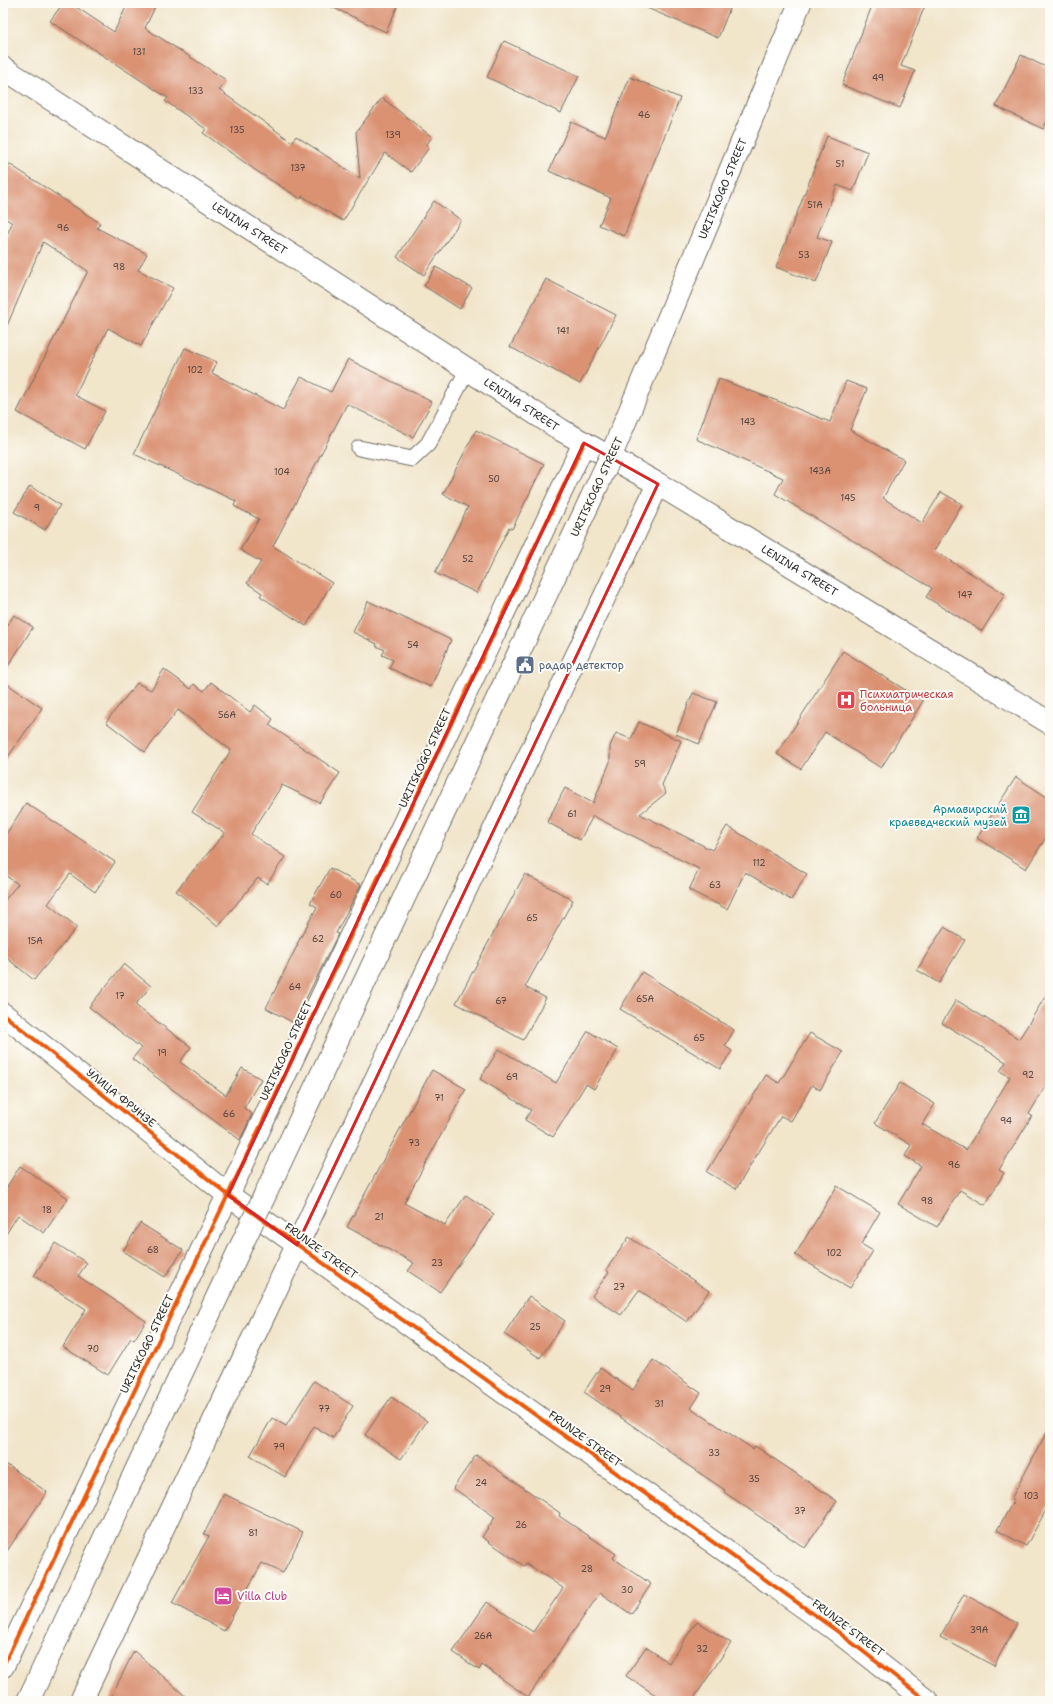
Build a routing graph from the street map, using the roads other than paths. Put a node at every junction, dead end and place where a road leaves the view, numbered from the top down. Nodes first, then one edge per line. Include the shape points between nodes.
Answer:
1 (800, 3) edge
2 (3, 68) edge
3 (468, 369) junction
4 (584, 443) junction
5 (359, 448) dead end
6 (610, 458) junction
7 (658, 484) junction
8 (1050, 722) edge
9 (3, 1014) edge
10 (228, 1195) junction
11 (297, 1245) junction
12 (3, 1666) edge
13 (28, 1701) edge
14 (81, 1701) edge
15 (927, 1701) edge

1 - 6 street, URITSKOGO STREET
2 - 3 street, LENINA STREET
3 - 4 street, LENINA STREET
3 - 5 lane via 428,444 412,459
4 - 6 street, LENINA STREET
4 - 10 street, URITSKOGO STREET
6 - 7 street, LENINA STREET
6 - 13 street, URITSKOGO STREET, bridge
7 - 8 street, LENINA STREET
7 - 11 street
9 - 10 street, УЛИЦА ФРУНЗЕ
10 - 11 street, FRUNZE STREET
10 - 12 street, URITSKOGO STREET
11 - 14 street
11 - 15 street, FRUNZE STREET via 833,1628

